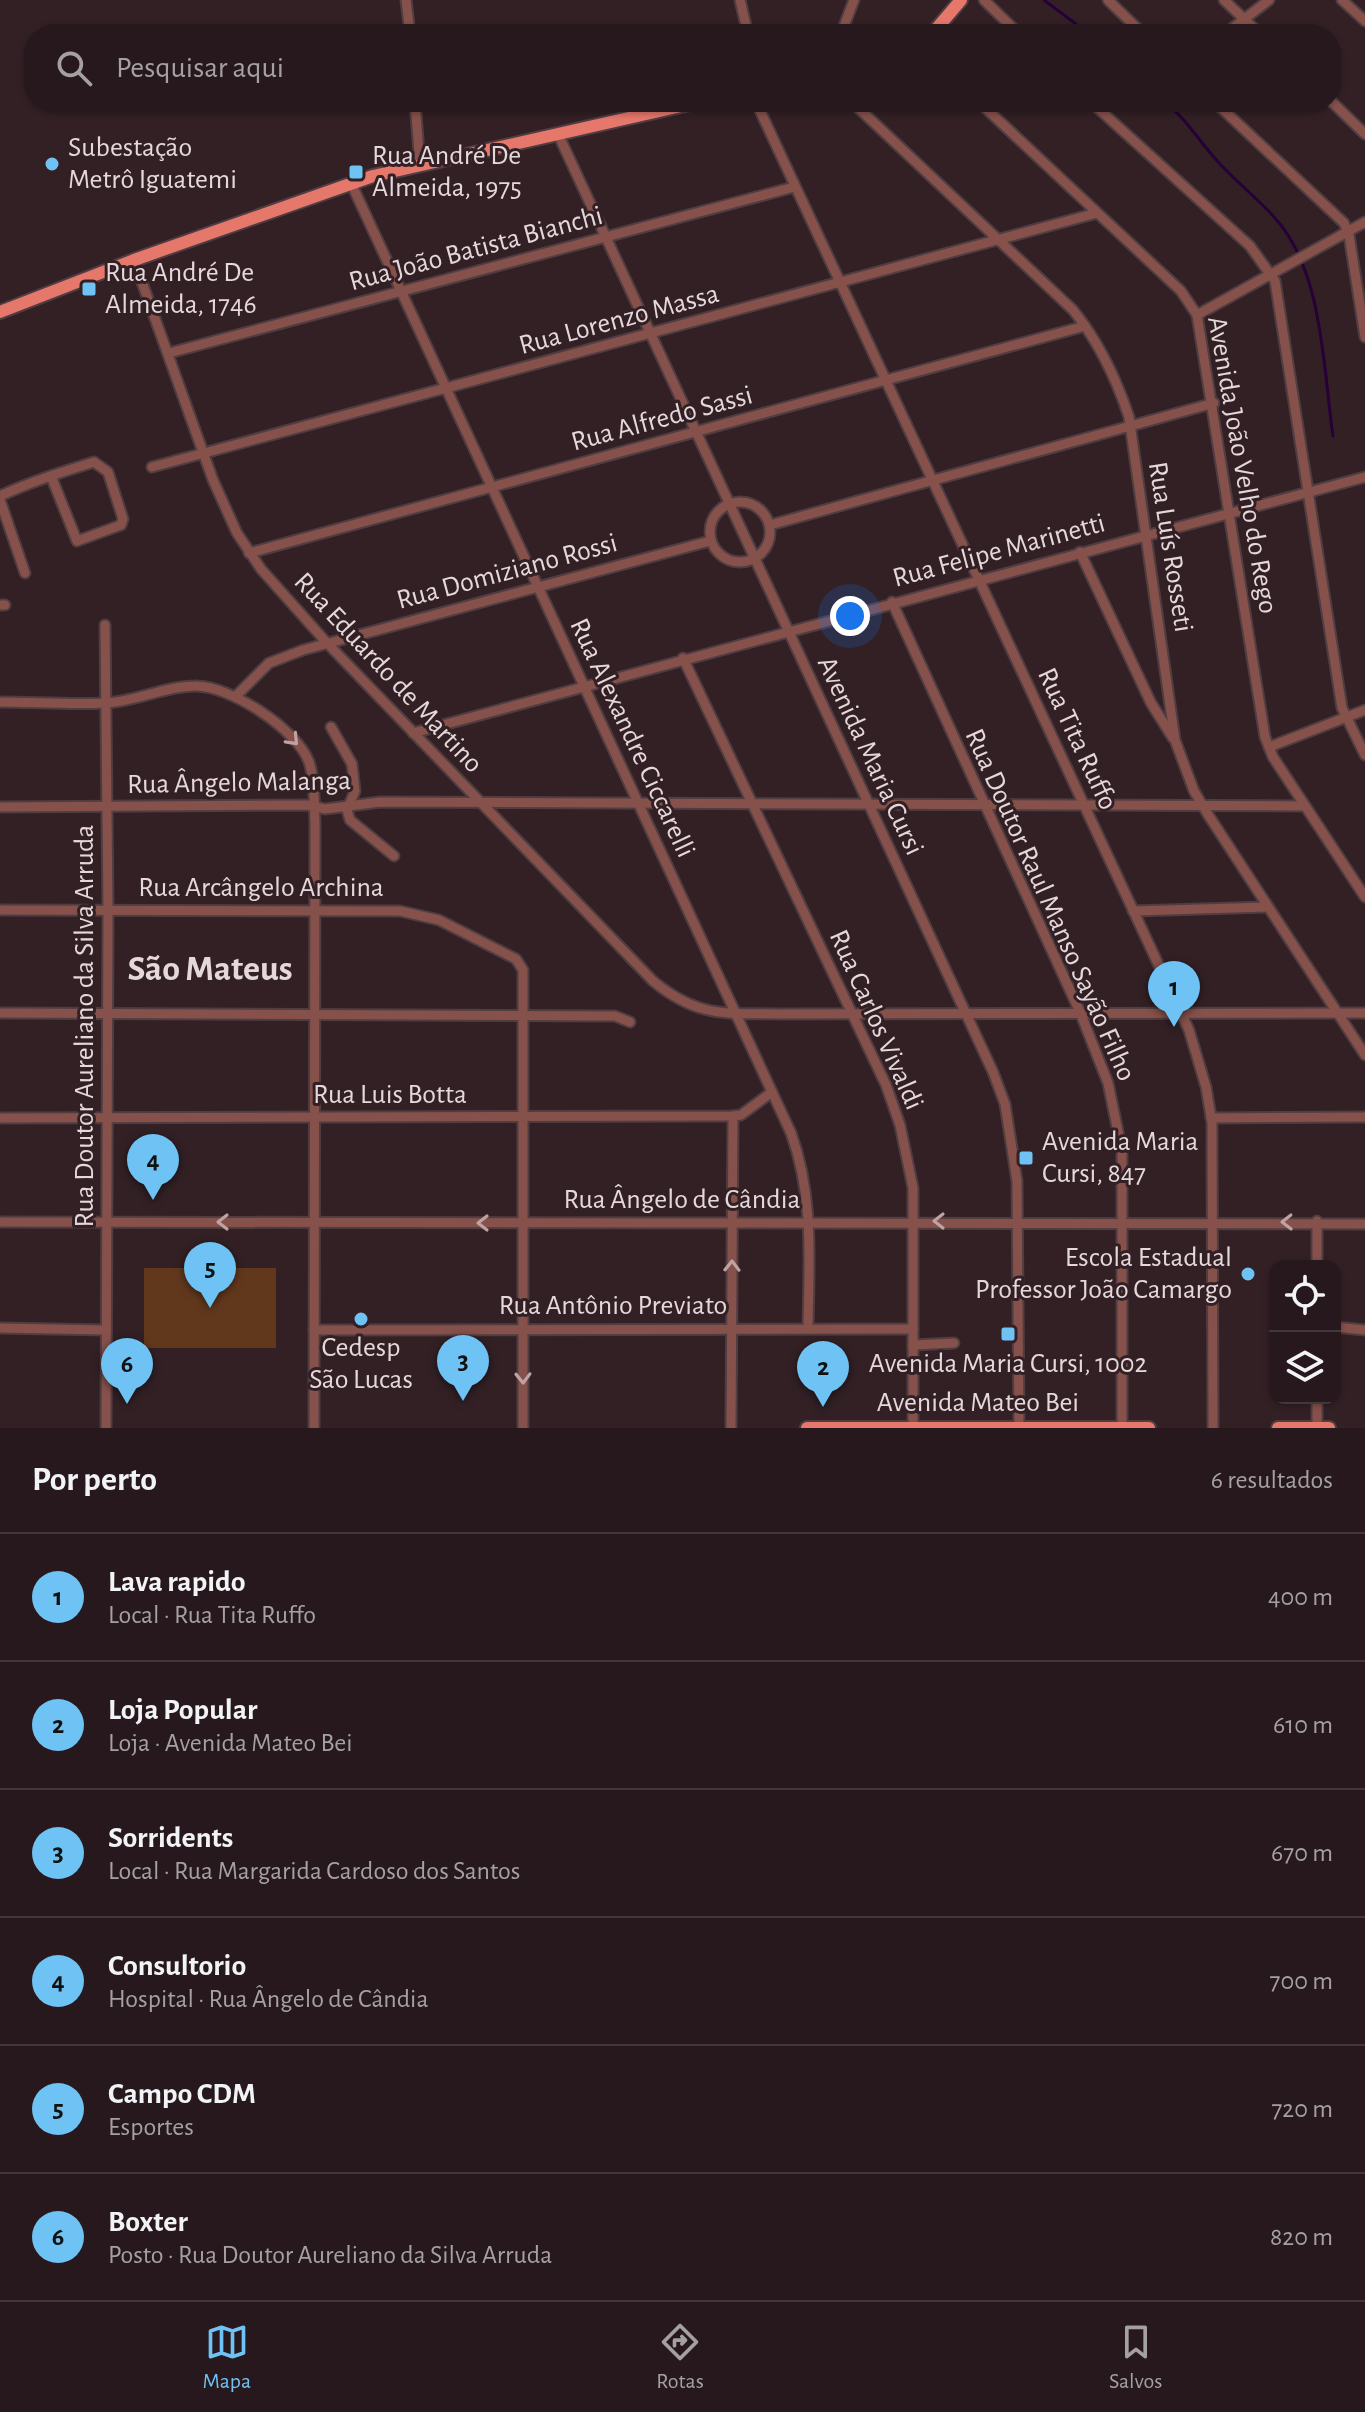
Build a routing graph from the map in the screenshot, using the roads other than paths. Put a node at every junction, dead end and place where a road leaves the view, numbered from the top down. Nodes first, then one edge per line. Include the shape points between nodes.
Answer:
1 (406, 0) edge
2 (740, 0) edge
3 (854, 0) edge
4 (961, 0) edge
5 (984, 0) edge
6 (1108, 0) edge
7 (1224, 0) edge
8 (1269, 0) edge
9 (1342, 0) edge
10 (1245, 19) junction
11 (1365, 21) edge
12 (409, 24) edge
13 (746, 24) edge
14 (845, 24) edge
15 (941, 24) edge
16 (1009, 24) edge
17 (1133, 24) edge
18 (1238, 24) edge
19 (1250, 24) edge
20 (1341, 111) edge
21 (416, 112) edge
22 (655, 112) edge
23 (760, 112) edge
24 (863, 112) edge
25 (990, 112) edge
26 (1102, 112) edge
27 (1226, 112) edge
28 (558, 134) junction
29 (1365, 134) edge
30 (420, 165) junction
31 (351, 183) junction
32 (794, 187) junction
33 (1097, 213) junction
34 (1365, 222) edge
35 (1348, 232) junction
36 (605, 237) junction
37 (999, 240) junction
38 (134, 260) junction
39 (1271, 274) junction
40 (840, 284) junction
41 (402, 291) junction
42 (0, 312) edge
43 (1197, 315) junction
44 (1085, 326) junction
45 (650, 334) junction
46 (1365, 337) edge
47 (169, 353) junction
48 (886, 382) junction
49 (448, 389) junction
50 (1214, 403) junction
51 (1129, 427) junction
52 (695, 433) junction
53 (203, 454) junction
54 (152, 467) dead end
55 (51, 476) junction
56 (1365, 477) edge
57 (931, 480) junction
58 (492, 487) junction
59 (1307, 492) junction
60 (0, 498) edge
61 (728, 504) junction
62 (1231, 512) junction
63 (770, 525) junction
64 (1147, 534) junction
65 (710, 541) junction
66 (1080, 552) junction
67 (249, 553) junction
68 (753, 559) junction
69 (25, 573) dead end
70 (977, 579) junction
71 (536, 587) junction
72 (892, 602) junction
73 (105, 625) dead end
74 (787, 630) junction
75 (327, 643) junction
76 (683, 658) junction
77 (582, 685) junction
78 (236, 696) junction
79 (1170, 700) junction
80 (0, 702) edge
81 (107, 703) junction
82 (1154, 708) junction
83 (1365, 710) edge
84 (1345, 718) junction
85 (331, 727) dead end
86 (413, 733) junction
87 (1175, 740) junction
88 (1269, 747) junction
89 (1365, 755) edge
90 (479, 803) junction
91 (638, 803) junction
92 (753, 803) junction
93 (868, 803) junction
94 (983, 803) junction
95 (1083, 803) junction
96 (1201, 803) junction
97 (348, 805) junction
98 (1305, 806) junction
99 (0, 807) edge
100 (107, 807) junction
101 (314, 807) junction
102 (394, 856) dead end
103 (1365, 897) edge
104 (1267, 907) junction
105 (314, 908) junction
106 (108, 909) junction
107 (0, 910) edge
108 (1133, 911) junction
109 (966, 1012) junction
110 (1080, 1012) junction
111 (1181, 1012) junction
112 (0, 1013) edge
113 (314, 1013) junction
114 (735, 1013) junction
115 (851, 1013) junction
116 (1337, 1013) junction
117 (1365, 1013) edge
118 (106, 1014) junction
119 (523, 1015) junction
120 (630, 1022) dead end
121 (1365, 1055) edge
122 (772, 1092) junction
123 (523, 1116) junction
124 (733, 1116) junction
125 (106, 1117) junction
126 (314, 1117) junction
127 (1365, 1117) edge
128 (0, 1118) edge
129 (1211, 1118) junction
130 (913, 1221) junction
131 (1017, 1221) junction
132 (1317, 1221) junction
133 (0, 1222) edge
134 (314, 1222) junction
135 (808, 1222) junction
136 (1122, 1222) junction
137 (1212, 1222) junction
138 (107, 1223) junction
139 (523, 1223) junction
140 (732, 1223) junction
141 (1365, 1224) edge
142 (1317, 1260) edge
143 (808, 1327) junction
144 (0, 1328) edge
145 (522, 1328) junction
146 (731, 1328) junction
147 (1341, 1328) edge
148 (913, 1329) junction
149 (106, 1330) junction
150 (314, 1330) junction
151 (1365, 1330) edge
152 (954, 1343) dead end
153 (913, 1345) junction
154 (1317, 1404) edge
155 (1021, 1427) edge
156 (106, 1428) edge
157 (314, 1428) edge
158 (523, 1428) edge
159 (731, 1428) edge
160 (807, 1428) edge
161 (913, 1428) edge
162 (1122, 1428) edge
163 (1149, 1428) edge
164 (1213, 1428) edge
165 (1278, 1428) edge
166 (1317, 1428) edge
167 (1329, 1428) edge

1 - 12 street
2 - 13 street
3 - 14 street
4 - 15 main road
5 - 16 street
6 - 17 street
7 - 10 street
8 - 10 street
9 - 11 street
10 - 18 street
10 - 19 street
20 - 29 street
21 - 30 street
22 - 28 main road
23 - 32 street, Rua Tita Ruffo
24 - 37 street, Rua Luís Rosseti
25 - 33 street, Avenida João Velho do Rego
26 - 39 street via 1250,246
27 - 35 street
28 - 30 main road
28 - 36 street, Avenida Maria Cursi
30 - 31 main road
31 - 38 main road
31 - 41 street, Rua Alexandre Ciccarelli
32 - 36 street, Rua João Batista Bianchi
32 - 40 street, Rua Tita Ruffo
33 - 37 street, Rua Lorenzo Massa
33 - 43 street, Avenida João Velho do Rego via 1181,291
34 - 35 street
35 - 39 street
35 - 46 street
36 - 41 street, Rua João Batista Bianchi
36 - 45 street, Avenida Maria Cursi
37 - 40 street, Rua Lorenzo Massa
37 - 44 street, Rua Luís Rosseti
38 - 42 main road
38 - 47 street, Rua Eduardo de Martino
39 - 43 street
39 - 59 street
40 - 45 street, Rua Lorenzo Massa
40 - 48 street, Rua Tita Ruffo
41 - 47 street, Rua João Batista Bianchi
41 - 49 street, Rua Alexandre Ciccarelli
43 - 50 street, Avenida João Velho do Rego
44 - 48 street, Rua Alfredo Sassi
44 - 51 street, Rua Luís Rosseti via 1119,387
45 - 49 street, Rua Lorenzo Massa
45 - 52 street, Avenida Maria Cursi
47 - 53 street, Rua Eduardo de Martino
48 - 52 street, Rua Alfredo Sassi
48 - 57 street, Rua Tita Ruffo
49 - 53 street, Rua Lorenzo Massa
49 - 58 street, Rua Alexandre Ciccarelli
50 - 51 street
50 - 62 street, Avenida João Velho do Rego
51 - 57 street
51 - 64 street, Rua Luís Rosseti
52 - 58 street, Rua Alfredo Sassi
52 - 61 street, Avenida Maria Cursi
53 - 54 street, Rua Lorenzo Massa
53 - 67 street, Rua Eduardo de Martino
55 - 55 street via 94,462 108,472 123,522 80,542 72,536
55 - 60 street
56 - 59 street, Rua Felipe Marinetti
57 - 63 street
57 - 70 street, Rua Tita Ruffo
58 - 67 street, Rua Alfredo Sassi
58 - 71 street, Rua Alexandre Ciccarelli
59 - 62 street, Rua Felipe Marinetti
59 - 84 street
60 - 69 street
61 - 63 street via 754,504
61 - 65 street via 710,523
61 - 68 street, Avenida Maria Cursi
62 - 64 street, Rua Felipe Marinetti
62 - 88 street, Avenida João Velho do Rego
63 - 68 street via 767,545
64 - 66 street, Rua Felipe Marinetti
64 - 79 street, Rua Luís Rosseti
65 - 68 street via 733,562
65 - 71 street, Rua Domiziano Rossi
66 - 70 street, Rua Felipe Marinetti
66 - 82 street
67 - 75 street, Rua Eduardo de Martino
68 - 74 street, Avenida Maria Cursi
70 - 72 street, Rua Felipe Marinetti
70 - 95 street, Rua Tita Ruffo
71 - 75 street, Rua Domiziano Rossi
71 - 77 street, Rua Alexandre Ciccarelli
72 - 74 street, Rua Felipe Marinetti
72 - 94 street, Rua Doutor Raul Manso Sayão Filho
73 - 81 street, Rua Doutor Aureliano da Silva Arruda
74 - 76 street, Rua Felipe Marinetti
74 - 93 street, Avenida Maria Cursi
75 - 78 street, Rua Domiziano Rossi via 269,663
75 - 86 street, Rua Eduardo de Martino
76 - 77 street, Rua Felipe Marinetti
76 - 92 street, Rua Carlos Vivaldi
77 - 86 street, Rua Felipe Marinetti
77 - 91 street, Rua Alexandre Ciccarelli
78 - 81 street via 196,686
78 -> 101 street via 302,749 312,773
79 - 82 street via 1163,708
79 - 87 street, Rua Luís Rosseti
80 - 81 street
81 - 100 street, Rua Doutor Aureliano da Silva Arruda
82 - 87 street
83 - 84 street
84 - 88 street
84 - 89 street
85 - 97 street via 352,764 355,791
86 - 90 street, Rua Eduardo de Martino
87 - 96 street, Rua Luís Rosseti
88 - 98 street, Avenida João Velho do Rego
90 - 91 street, Rua Ângelo Malanga
90 - 97 street, Rua Ângelo Malanga
90 - 114 street, Rua Eduardo de Martino via 662,988 693,1008
91 - 92 street, Rua Ângelo Malanga
91 - 114 street, Rua Alexandre Ciccarelli
92 - 93 street, Rua Ângelo Malanga
92 - 115 street, Rua Carlos Vivaldi
93 - 94 street, Rua Ângelo Malanga
93 - 109 street, Avenida Maria Cursi
94 - 95 street, Rua Ângelo Malanga
94 - 110 street, Rua Doutor Raul Manso Sayão Filho
95 - 96 street, Rua Ângelo Malanga
95 - 108 street, Rua Tita Ruffo
96 - 98 street, Rua Ângelo Malanga
96 - 104 street, Rua Luís Rosseti
97 - 101 street, Rua Ângelo Malanga
97 - 102 street via 352,823
98 - 103 street, Avenida João Velho do Rego
99 - 100 street, Rua Ângelo Malanga
100 - 101 street, Rua Ângelo Malanga
100 - 106 street, Rua Doutor Aureliano da Silva Arruda
101 - 105 street
104 - 108 street
104 - 116 street, Rua Luís Rosseti
105 - 106 street, Rua Arcângelo Archina
105 - 113 street
105 - 119 street, Rua Arcângelo Archina via 425,915 467,933 523,970
106 - 107 street, Rua Arcângelo Archina
106 - 118 street, Rua Doutor Aureliano da Silva Arruda
108 - 111 street, Rua Tita Ruffo
109 - 110 street, Rua Eduardo de Martino
109 - 115 street, Rua Eduardo de Martino
109 - 131 street, Avenida Maria Cursi via 1005,1104 1017,1181
110 - 111 street, Rua Eduardo de Martino
110 - 136 street, Rua Doutor Raul Manso Sayão Filho via 1102,1063 1118,1123
111 - 116 street, Rua Eduardo de Martino
111 - 129 street, Rua Tita Ruffo
112 - 118 street
113 - 118 street
113 - 119 street
113 - 126 street
114 - 115 street, Rua Eduardo de Martino
114 - 122 street, Rua Alexandre Ciccarelli
115 - 130 street, Rua Carlos Vivaldi via 900,1125 913,1188
116 - 117 street, Rua Eduardo de Martino
116 - 121 street, Rua Luís Rosseti
118 - 125 street, Rua Doutor Aureliano da Silva Arruda
119 - 120 street via 615,1016
119 - 123 street
122 - 124 street
122 - 135 street, Rua Alexandre Ciccarelli via 803,1166
123 - 124 street, Rua Luis Botta
123 - 126 street, Rua Luis Botta
123 - 139 street
124 - 140 street
125 - 126 street, Rua Luis Botta
125 - 128 street, Rua Luis Botta
125 - 138 street, Rua Doutor Aureliano da Silva Arruda
126 - 134 street
127 - 129 street
129 - 137 street, Rua Tita Ruffo
131 -> 130 street, Rua Ângelo de Cândia
130 - 135 street, Rua Ângelo de Cândia
130 - 148 street, Rua Carlos Vivaldi
131 - 136 street, Rua Ângelo de Cândia
131 - 155 street, Avenida Maria Cursi
132 -> 137 street, Rua Ângelo de Cândia
132 - 141 street, Rua Ângelo de Cândia
132 - 142 street
133 - 138 street, Rua Ângelo de Cândia
134 -> 138 street, Rua Ângelo de Cândia
139 -> 134 street, Rua Ângelo de Cândia
134 - 150 street
135 - 140 street, Rua Ângelo de Cândia
135 - 143 street, Rua Alexandre Ciccarelli
136 - 137 street, Rua Ângelo de Cândia
136 - 162 street, Rua Doutor Raul Manso Sayão Filho
137 - 164 street, Rua Tita Ruffo
138 - 149 street, Rua Doutor Aureliano da Silva Arruda
139 - 140 street, Rua Ângelo de Cândia
139 - 145 street
146 -> 140 street
143 - 146 street, Rua Antônio Previato
143 - 148 street, Rua Antônio Previato
144 - 149 street
145 - 146 street, Rua Antônio Previato
145 - 150 street, Rua Antônio Previato
145 -> 158 street
146 - 159 street
147 - 151 street
148 - 153 street, Rua Carlos Vivaldi
149 - 156 street, Rua Doutor Aureliano da Silva Arruda
150 - 157 street
152 - 153 street
153 - 161 street, Rua Carlos Vivaldi
154 - 166 street
155 - 161 main road, Avenida Mateo Bei
155 - 162 main road, Avenida Mateo Bei
160 - 161 main road, Avenida Mateo Bei
162 - 163 main road, Avenida Mateo Bei
165 - 166 main road
166 - 167 main road

